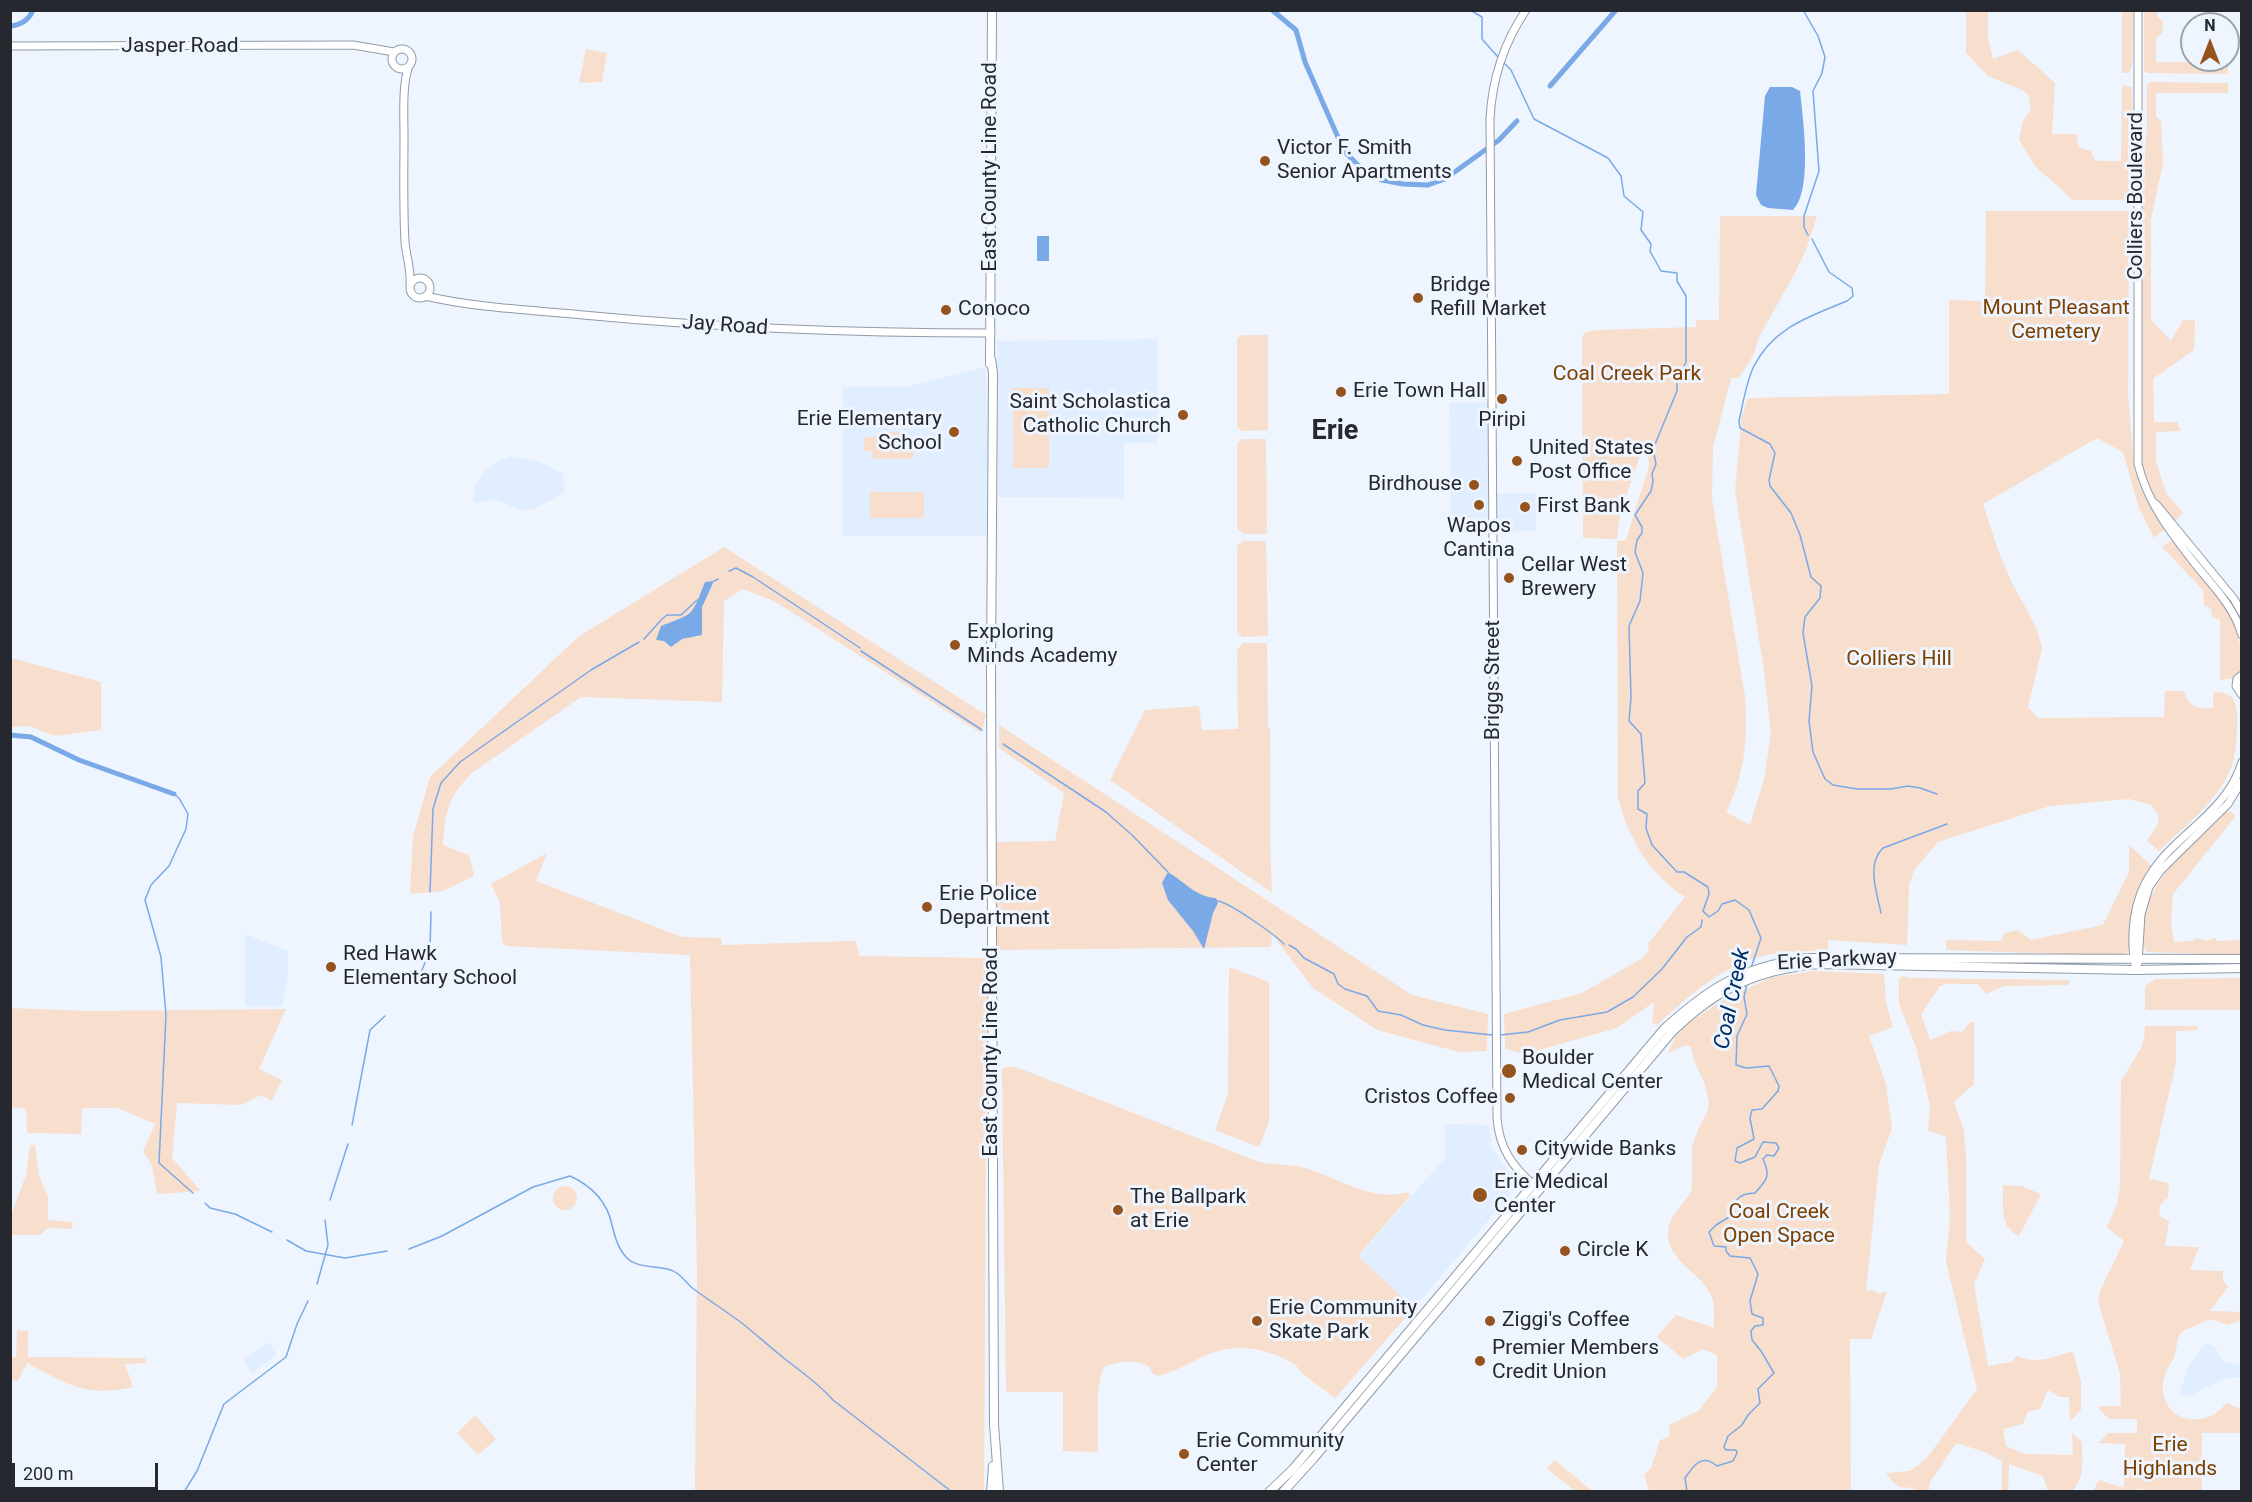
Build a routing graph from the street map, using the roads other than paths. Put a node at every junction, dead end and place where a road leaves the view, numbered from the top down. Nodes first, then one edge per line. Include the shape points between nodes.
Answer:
1 (992, 10) edge
2 (1526, 10) edge
3 (2138, 10) edge
4 (10, 46) edge
5 (349, 46) junction
6 (394, 52) junction
7 (394, 65) junction
8 (410, 66) junction
9 (404, 102) junction
10 (409, 261) junction
11 (423, 278) junction
12 (410, 283) junction
13 (430, 286) junction
14 (425, 296) junction
15 (460, 302) junction
16 (991, 333) junction
17 (2145, 488) junction
18 (2241, 613) edge
19 (2241, 635) edge
20 (2241, 675) edge
21 (2241, 695) edge
22 (2241, 762) edge
23 (2241, 781) edge
24 (2241, 958) edge
25 (2136, 959) junction
26 (1778, 966) junction
27 (2241, 968) edge
28 (2136, 970) junction
29 (1536, 1187) junction
30 (995, 1444) junction
31 (991, 1491) edge
32 (999, 1491) edge
33 (1269, 1491) edge
34 (1283, 1491) edge

1 - 16 main road, East County Line Road
2 - 29 street, Briggs Street via 1498,68 1490,142 1497,1118 1500,1140 1510,1161
3 - 17 street, Colliers Boulevard via 2137,445
4 - 5 street, Jasper Road
5 - 6 street, Jasper Road
5 - 7 street, Jasper Road via 382,54
6 - 7 street
6 - 8 street via 401,48 409,51
7 - 8 street via 404,69
7 - 9 street via 401,76
8 - 9 street
9 - 10 street via 405,244
10 - 11 street
10 - 12 street
11 - 12 street via 414,278
11 - 13 street
12 - 14 street via 412,294 417,298
13 - 14 street
13 - 15 street, Jay Road via 439,295
14 - 15 street, Jay Road
15 - 16 street, Jay Road via 730,327
16 - 30 main road, East County Line Road via 988,373 992,516
17 - 18 street, Colliers Boulevard
17 - 19 street, Colliers Boulevard via 2169,529 2227,602
20 - 21 street via 2236,686
22 - 25 street via 2226,796 2159,862 2144,884 2135,915
23 - 25 street via 2228,804 2161,870 2149,887 2141,914
24 - 25 main road, Erie Parkway
25 - 26 main road, Erie Parkway via 1838,957
25 - 28 street
26 - 28 main road, Erie Parkway
26 - 29 main road, Erie Parkway via 1760,967 1696,1001 1664,1029
27 - 28 main road, Erie Parkway
29 - 33 main road, Erie Parkway
29 - 34 main road, Erie Parkway
30 - 31 main road, East County Line Road
30 - 32 main road, East County Line Road

